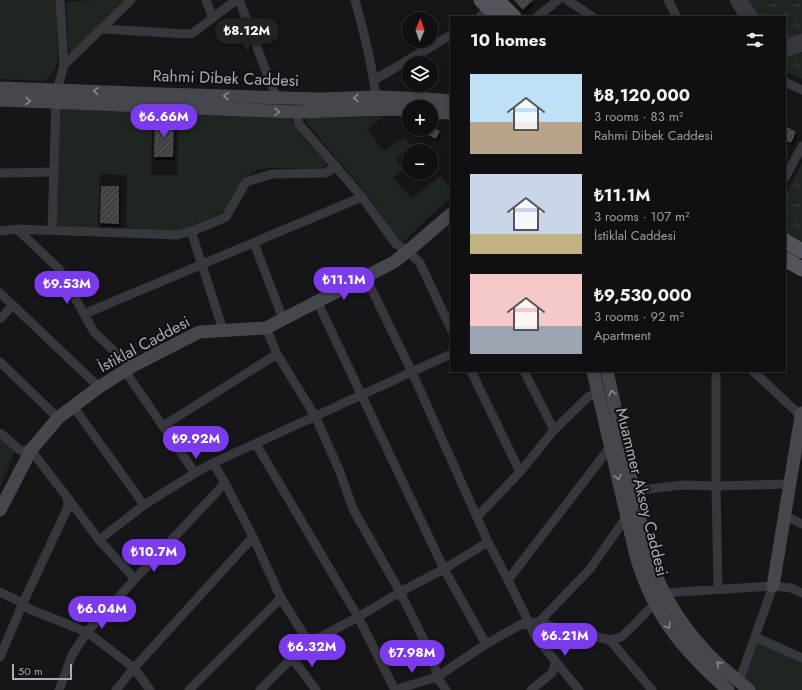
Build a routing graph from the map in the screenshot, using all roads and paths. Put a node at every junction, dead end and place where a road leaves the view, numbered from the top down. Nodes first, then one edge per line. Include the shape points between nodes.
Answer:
1 (60, 0) edge
2 (131, 0) edge
3 (206, 0) edge
4 (238, 0) edge
5 (355, 0) edge
6 (558, 0) edge
7 (567, 0) edge
8 (668, 0) edge
9 (734, 0) edge
10 (743, 0) edge
11 (489, 8) edge
12 (511, 16) edge
13 (538, 16) edge
14 (591, 16) edge
15 (676, 16) edge
16 (743, 16) edge
17 (753, 16) edge
18 (213, 18) junction
19 (102, 29) junction
20 (450, 35) edge
21 (802, 38) edge
22 (786, 44) edge
23 (802, 47) edge
24 (786, 53) edge
25 (64, 66) junction
26 (374, 80) junction
27 (786, 82) edge
28 (0, 88) edge
29 (802, 90) edge
30 (56, 96) junction
31 (376, 97) junction
32 (276, 98) junction
33 (0, 100) edge
34 (450, 100) edge
35 (402, 110) edge
36 (296, 112) junction
37 (438, 112) edge
38 (450, 113) edge
39 (802, 146) edge
40 (336, 166) junction
41 (54, 172) junction
42 (0, 173) edge
43 (786, 176) edge
44 (362, 197) junction
45 (450, 215) edge
46 (17, 229) junction
47 (52, 230) junction
48 (0, 231) edge
49 (191, 231) junction
50 (254, 243) junction
51 (786, 243) edge
52 (408, 251) junction
53 (802, 251) edge
54 (202, 264) junction
55 (365, 276) junction
56 (0, 293) edge
57 (317, 301) junction
58 (13, 305) junction
59 (84, 314) junction
60 (0, 319) edge
61 (283, 319) junction
62 (450, 327) edge
63 (266, 328) junction
64 (223, 330) junction
65 (277, 354) junction
66 (450, 354) edge
67 (0, 362) edge
68 (128, 369) junction
69 (412, 372) junction
70 (471, 372) edge
71 (525, 372) edge
72 (593, 372) edge
73 (607, 372) edge
74 (716, 372) edge
75 (754, 372) edge
76 (99, 387) junction
77 (361, 395) junction
78 (598, 395) junction
79 (73, 406) junction
80 (801, 415) edge
81 (315, 416) junction
82 (58, 418) junction
83 (163, 426) junction
84 (554, 430) junction
85 (0, 433) edge
86 (800, 438) edge
87 (256, 444) junction
88 (611, 446) junction
89 (31, 450) junction
90 (213, 463) junction
91 (520, 472) junction
92 (195, 473) junction
93 (225, 482) junction
94 (789, 484) junction
95 (716, 486) junction
96 (634, 491) junction
97 (67, 497) junction
98 (144, 505) junction
99 (1, 506) edge
100 (784, 515) junction
101 (627, 516) junction
102 (477, 517) junction
103 (802, 524) edge
104 (253, 537) junction
105 (99, 540) junction
106 (488, 542) junction
107 (444, 569) junction
108 (135, 579) junction
109 (508, 580) junction
110 (772, 586) junction
111 (718, 589) junction
112 (0, 592) edge
113 (400, 592) junction
114 (664, 593) junction
115 (802, 593) edge
116 (281, 598) junction
117 (23, 603) junction
118 (656, 605) junction
119 (358, 617) junction
120 (540, 622) junction
121 (529, 623) junction
122 (88, 632) junction
123 (755, 637) junction
124 (610, 640) junction
125 (309, 643) junction
126 (486, 644) junction
127 (0, 658) edge
128 (292, 658) junction
129 (802, 658) edge
130 (556, 662) junction
131 (134, 668) junction
132 (437, 677) junction
133 (737, 680) junction
134 (59, 690) edge
135 (116, 690) edge
136 (150, 690) edge
137 (189, 690) edge
138 (260, 690) edge
139 (316, 690) edge
140 (395, 690) edge
141 (446, 690) edge
142 (531, 690) edge
143 (579, 690) edge
144 (652, 690) edge
145 (728, 690) edge
146 (748, 690) edge

1 - 25 street
2 - 19 street
3 - 18 street
4 - 18 street
4 - 32 street
5 - 26 street
6 - 13 street
7 - 14 street
8 - 15 street
9 - 16 street
10 - 17 street
11 - 12 main road
18 - 19 street via 187,34
19 - 25 street
20 - 26 street
21 - 22 street
23 - 24 street
25 - 30 street
26 - 31 street
27 - 29 street
28 - 30 main road, Rahmi Dibek Caddesi
32 -> 30 main road, Rahmi Dibek Caddesi
33 -> 30 main road, Rahmi Dibek Caddesi
30 -> 36 main road, Rahmi Dibek Caddesi
30 - 41 street
31 -> 32 main road, Rahmi Dibek Caddesi
31 - 34 main road, Rahmi Dibek Caddesi
35 - 36 main road, Rahmi Dibek Caddesi
36 - 40 street via 299,124
37 - 38 main road
39 - 43 street
40 - 44 street
40 - 49 street via 326,173 272,174 246,182 226,217
41 - 42 street
41 - 47 street
44 - 50 street
44 - 52 street via 396,244
45 - 52 main road, İstiklal Caddesi
46 - 47 street
46 - 48 street
46 - 59 street via 59,269
47 - 49 street via 177,235
49 - 54 street
50 - 54 street
50 - 61 street
51 - 53 main road
52 - 55 main road, İstiklal Caddesi via 394,262
52 - 62 street via 420,262
54 - 59 street
54 - 64 street
55 - 57 main road, İstiklal Caddesi
55 - 69 street
56 - 58 street
57 - 61 main road, İstiklal Caddesi
57 - 77 street
58 - 60 street
58 - 76 street
59 - 68 street via 94,332
61 - 63 main road, İstiklal Caddesi
63 - 64 main road, İstiklal Caddesi
63 - 65 street
64 - 68 main road, İstiklal Caddesi via 199,332
65 - 81 street
65 - 83 street
66 - 69 street
67 - 82 street
68 - 76 main road, İstiklal Caddesi
68 - 83 street
69 - 77 street
69 - 102 street
70 - 91 street
71 - 84 street
72 - 78 main road, Muammer Aksoy Caddesi
96 -> 73 main road
74 - 95 street
75 - 80 street
76 - 79 main road, İstiklal Caddesi
77 - 81 street
77 - 107 street
78 - 84 street via 589,396
78 - 88 main road, Muammer Aksoy Caddesi
79 - 82 main road, İstiklal Caddesi
79 - 98 street
80 - 86 main road
81 - 87 street
81 - 113 street via 353,509
82 - 89 main road, İstiklal Caddesi
83 - 92 street
84 - 91 street
85 - 89 street via 20,450
86 - 94 main road
87 - 90 street
87 - 119 street
88 -> 101 main road, Muammer Aksoy Caddesi
88 - 109 street
89 - 97 street
89 - 99 main road, İstiklal Caddesi
90 - 92 street
90 - 93 street
91 - 102 street
92 - 98 street
93 - 104 street
93 - 108 street
94 - 95 street
94 - 100 main road
95 - 96 street via 682,485
95 - 111 street
96 - 114 main road via 648,554
97 - 105 street
97 - 117 street via 68,507
98 - 105 street
100 - 103 street
100 - 110 main road
101 - 118 main road, Muammer Aksoy Caddesi via 641,574
101 - 120 street via 590,569
102 - 106 street
104 - 116 street
104 - 131 street
105 - 108 street
106 - 107 street
106 - 109 street
107 - 113 street
107 - 126 street
108 - 122 street
109 - 121 street
110 - 111 street
110 - 115 street via 791,588
110 - 123 street
111 - 114 street
112 - 117 street
113 - 119 street
113 - 132 street via 433,658
114 - 118 street via 660,595
133 -> 114 main road via 698,642
116 - 125 street
116 - 137 street
117 - 122 street via 27,608
117 - 127 street
118 - 124 street via 621,637
118 -> 145 main road, Muammer Aksoy Caddesi via 688,652
119 - 125 street
119 - 140 street
120 - 121 street
120 - 124 street
121 - 126 street via 520,625
121 - 130 street
122 - 131 street
122 - 134 street via 72,655
123 - 129 street
123 - 133 street via 742,676
124 - 144 street
125 - 128 street
126 - 132 street
128 - 138 street
128 - 139 street
130 - 142 street via 552,673
130 - 143 street
131 - 135 street
131 - 136 street
132 - 140 street
132 - 141 street
133 - 146 main road

